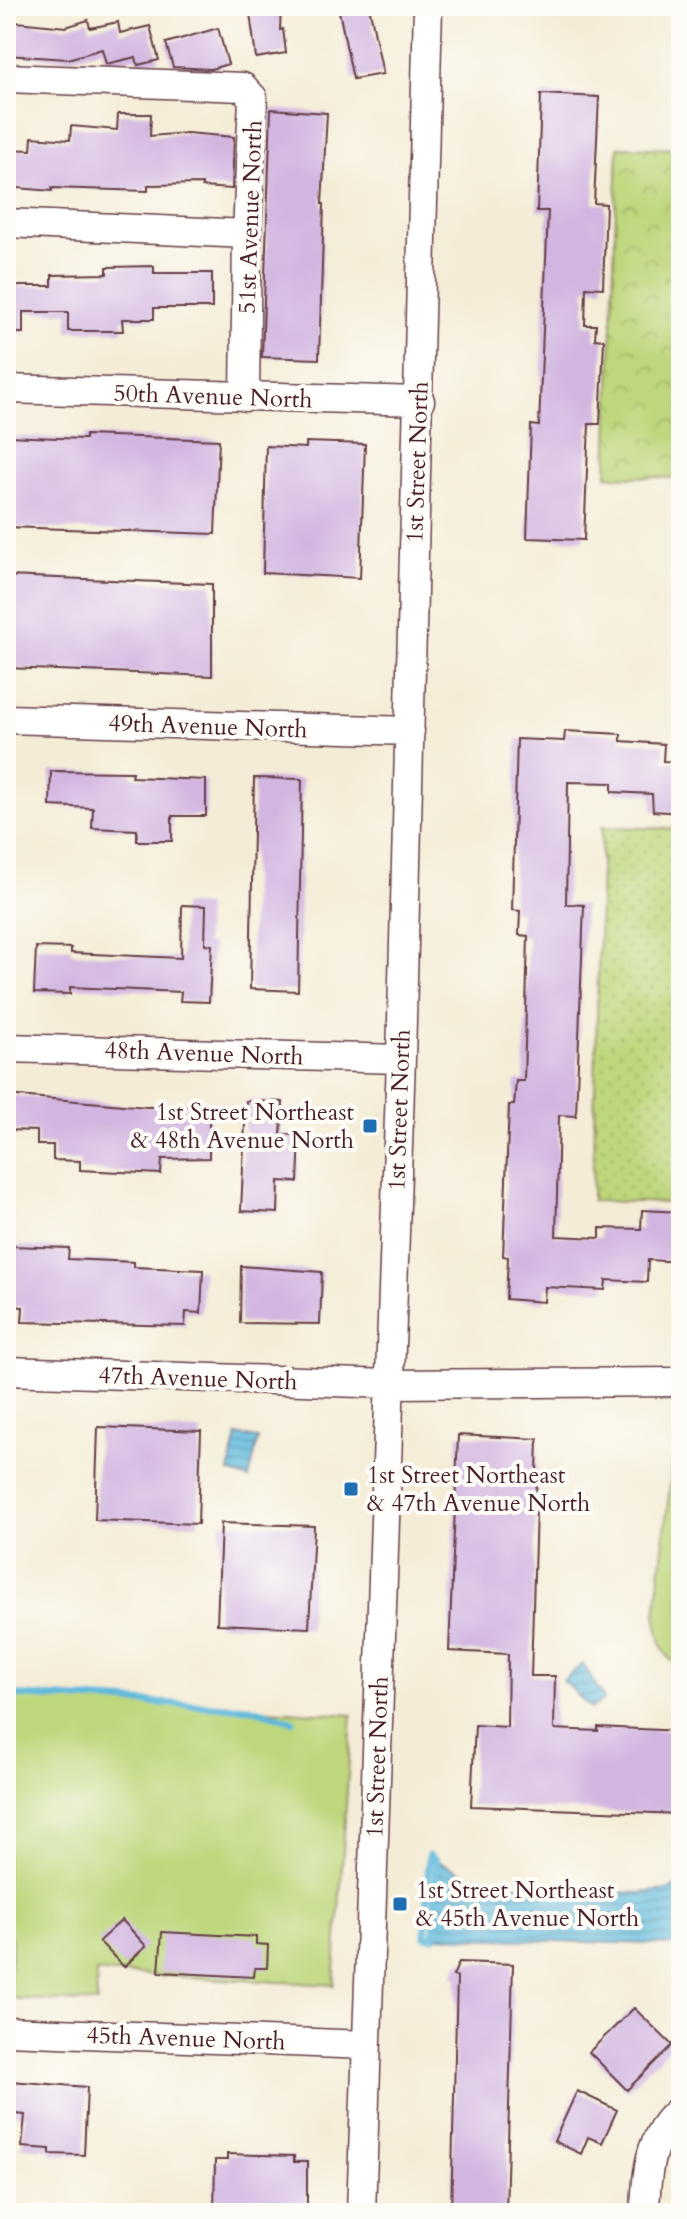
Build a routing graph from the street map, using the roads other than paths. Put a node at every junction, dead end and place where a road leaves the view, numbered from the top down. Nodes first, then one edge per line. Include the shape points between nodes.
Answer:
1 (428, 6) edge
2 (6, 78) edge
3 (6, 223) edge
4 (247, 234) junction
5 (6, 389) edge
6 (245, 397) junction
7 (420, 401) junction
8 (6, 719) edge
9 (410, 731) junction
10 (6, 1048) edge
11 (401, 1059) junction
12 (6, 1371) edge
13 (681, 1382) edge
14 (390, 1384) junction
15 (6, 2031) edge
16 (366, 2045) junction
17 (674, 2114) edge
18 (361, 2213) edge
19 (645, 2213) edge

1 - 7 street, 1st Street North
2 - 4 street, 51st Avenue North via 243,87 253,98
3 - 4 street
4 - 6 street, 51st Avenue North
5 - 6 street, 50th Avenue North
6 - 7 street, 50th Avenue North
7 - 9 street, 1st Street North
8 - 9 street, 49th Avenue North
9 - 11 street, 1st Street North
10 - 11 street, 48th Avenue North
11 - 14 street, 1st Street North
12 - 14 street, 47th Avenue North
13 - 14 street, 47th Avenue North
14 - 16 street, 1st Street North
15 - 16 street, 45th Avenue North
16 - 18 street, 1st Street North
17 - 19 street via 653,2151

